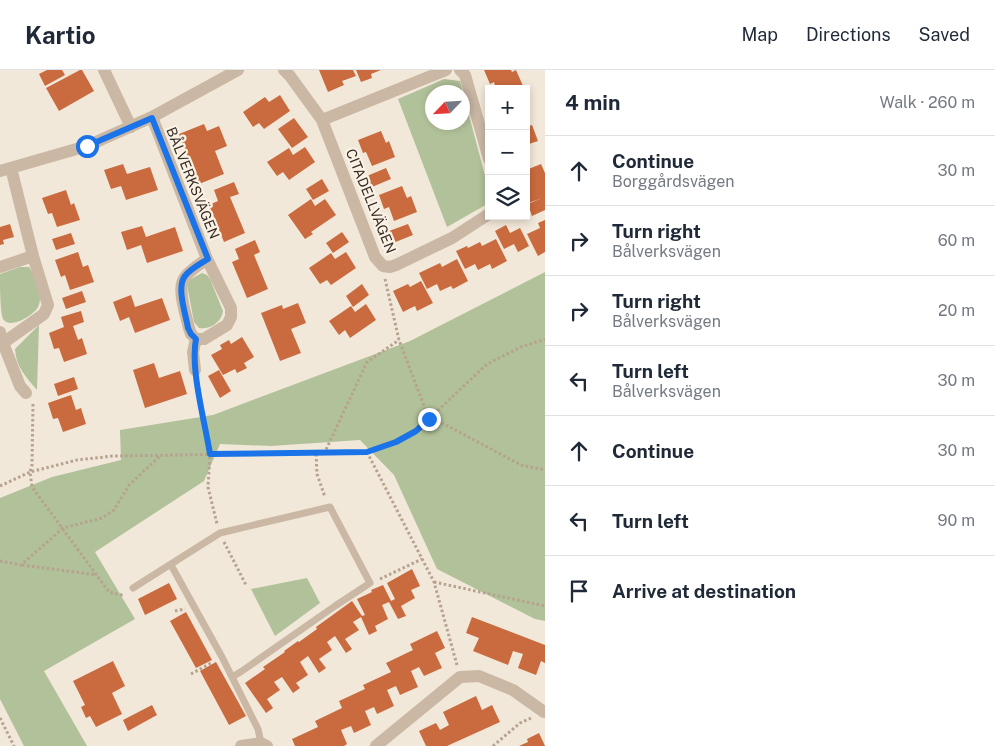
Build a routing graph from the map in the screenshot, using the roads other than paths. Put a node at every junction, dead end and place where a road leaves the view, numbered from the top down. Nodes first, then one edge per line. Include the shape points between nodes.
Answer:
1 (104, 70) edge
2 (238, 70) edge
3 (284, 70) edge
4 (446, 70) edge
5 (460, 70) edge
6 (152, 118) junction
7 (322, 120) junction
8 (131, 127) junction
9 (485, 146) edge
10 (5, 169) edge
11 (485, 217) edge
12 (33, 256) junction
13 (208, 259) junction
14 (0, 267) edge
15 (2, 337) edge
16 (196, 339) junction
17 (195, 370) road end
18 (26, 393) road end
19 (172, 565) junction
20 (133, 588) road end
21 (232, 677) junction
22 (544, 712) edge
23 (264, 745) edge
24 (241, 746) edge
25 (376, 746) edge

1 - 8 street
2 - 6 street
3 - 7 street, CITADELLVÄGEN
4 - 7 street
5 - 9 street via 465,75
6 - 8 street
6 - 13 street, BÅLVERKSVÄGEN
7 - 11 street, CITADELLVÄGEN via 376,257 383,266 396,265 452,238
8 - 10 street via 87,146
10 - 12 street
12 - 14 street
12 - 15 street via 48,304 46,310
13 - 16 street, BÅLVERKSVÄGEN via 182,281 188,328
13 - 16 street, BÅLVERKSVÄGEN via 231,308 231,316 227,325 204,339
15 - 18 street via 20,386
16 - 17 street, BÅLVERKSVÄGEN via 193,352
19 - 20 lane
19 - 21 lane
19 - 21 lane via 220,533 330,507 370,584
21 - 23 lane
22 - 25 street via 513,690 479,676 460,677
23 - 24 street

